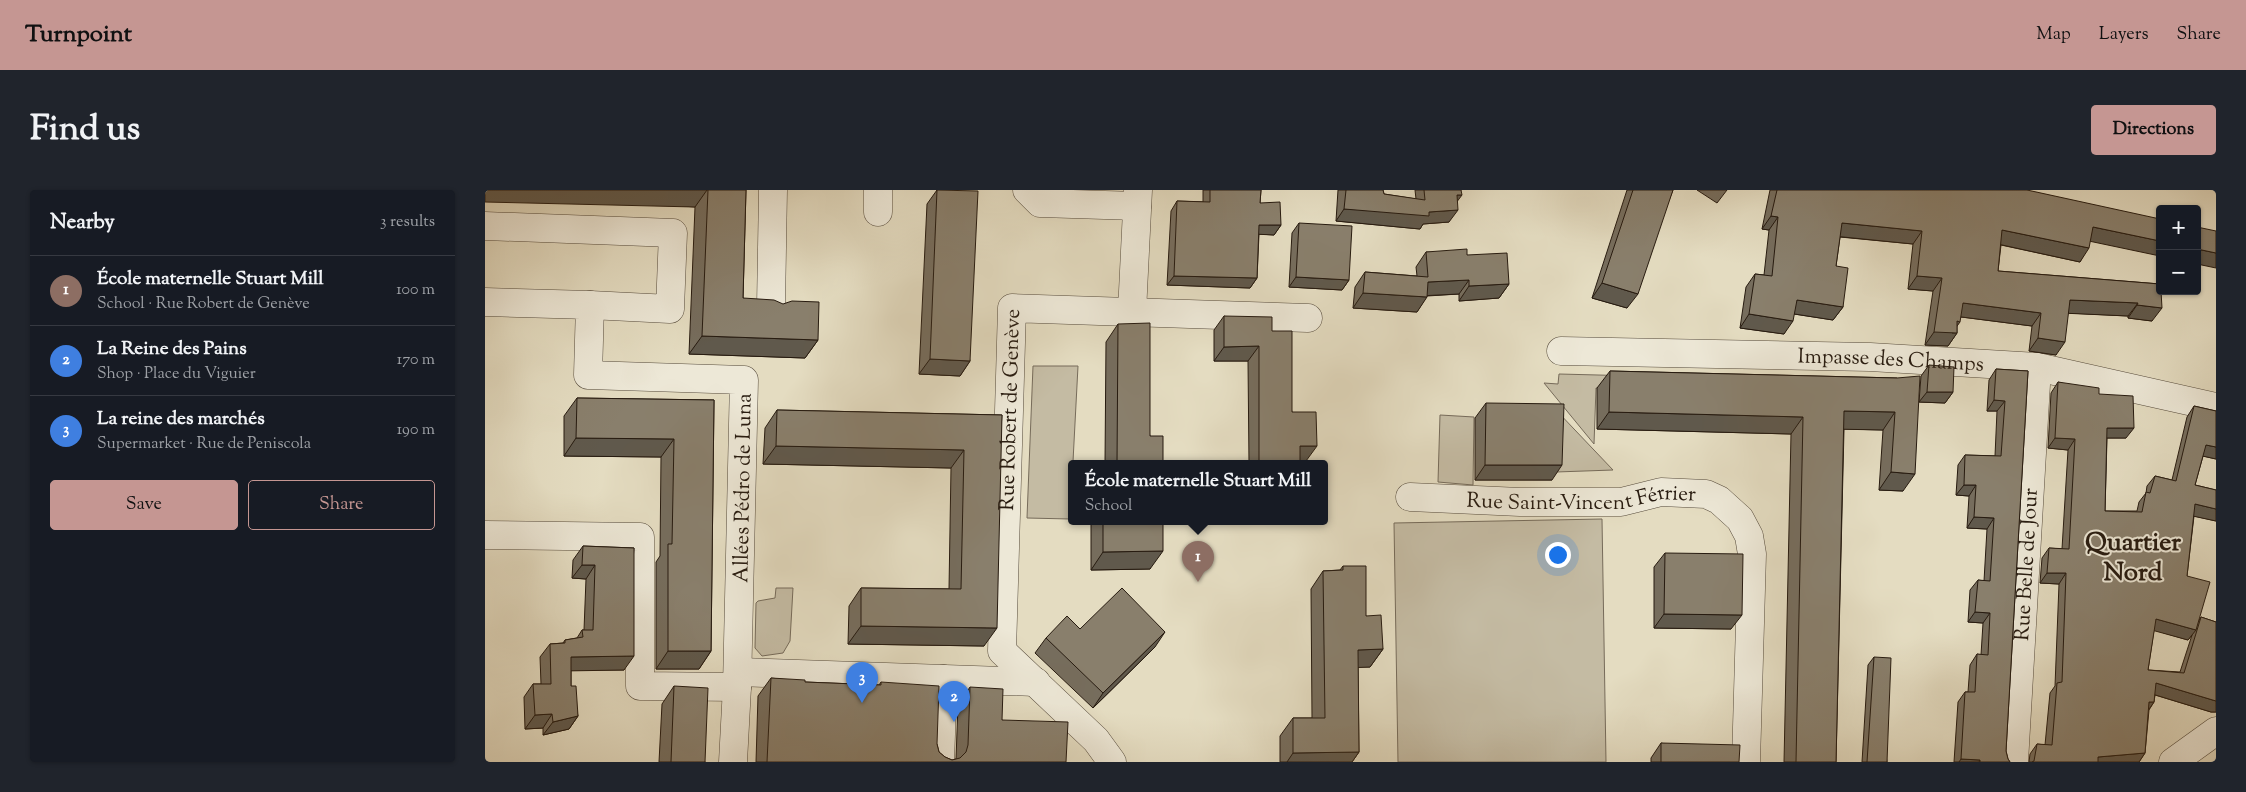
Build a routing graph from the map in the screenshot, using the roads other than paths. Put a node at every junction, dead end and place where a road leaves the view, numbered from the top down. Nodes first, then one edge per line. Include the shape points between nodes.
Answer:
1 (773, 190) edge
2 (1027, 190) edge
3 (1137, 198) edge
4 (485, 226) edge
5 (485, 302) edge
6 (590, 305) junction
7 (771, 306) edge
8 (1132, 312) junction
9 (1308, 318) dead end
10 (1561, 351) dead end
11 (2037, 367) junction
12 (2216, 407) edge
13 (1410, 497) dead end
14 (485, 535) edge
15 (943, 679) junction
16 (737, 680) junction
17 (1036, 682) junction
18 (2216, 731) edge
19 (733, 762) edge
20 (941, 762) edge
21 (1112, 762) edge
22 (1746, 762) edge
23 (2014, 762) edge
24 (2173, 762) edge

1 - 7 street
2 - 3 street via 1041,203
3 - 8 street
4 - 6 street via 673,233 671,309
5 - 6 street
6 - 16 street, Allées Pédro de Luna via 589,375 744,380
8 - 9 street, Rue Robert de Genève
8 - 17 street, Rue Robert de Genève via 1013,308 1003,651
10 - 11 street, Impasse des Champs via 1870,356
11 - 12 street, Impasse des Champs
11 - 23 street, Rue Belle de Jour
13 - 22 street, Rue Saint-Vincent Férrier via 1621,502 1661,492 1706,494 1719,500 1740,519 1749,536 1752,554
14 - 16 street via 640,537 640,686
15 - 16 street
15 - 17 street
15 - 20 street
16 - 19 street, Allées Pédro de Luna
17 - 21 street, Rue Robert de Genève via 1095,740
18 - 24 street

